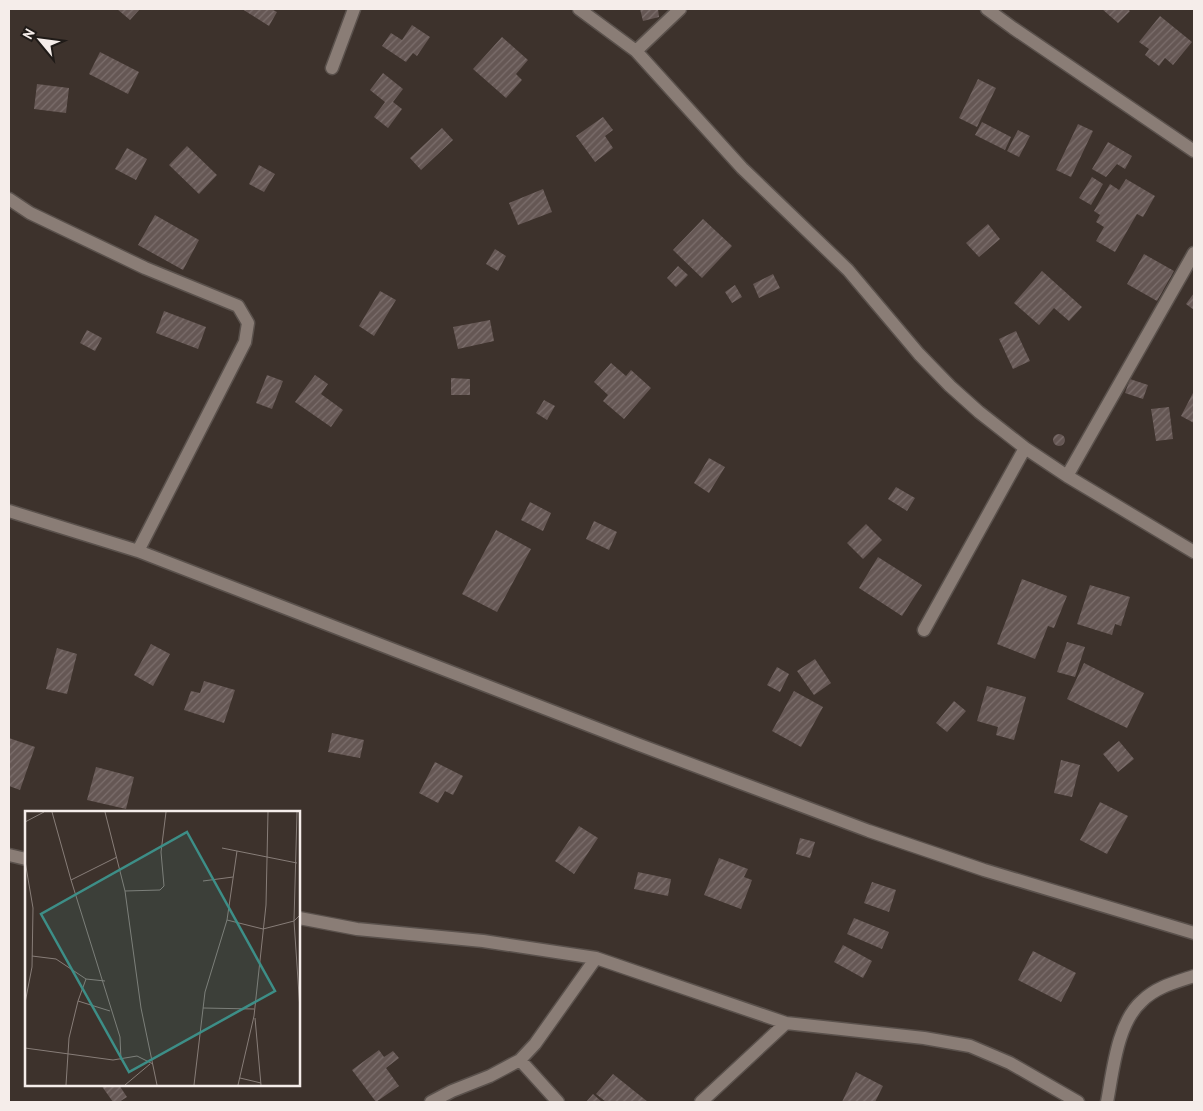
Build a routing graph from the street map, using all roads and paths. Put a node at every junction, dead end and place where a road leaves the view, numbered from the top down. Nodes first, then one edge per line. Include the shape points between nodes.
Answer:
1 (354, 9) edge
2 (579, 9) edge
3 (680, 9) edge
4 (987, 9) edge
5 (636, 51) junction
6 (332, 68) dead end
7 (1194, 151) edge
8 (9, 198) edge
9 (1194, 253) edge
10 (1025, 448) junction
11 (1068, 476) junction
12 (9, 511) edge
13 (138, 551) junction
14 (1194, 552) edge
15 (924, 630) dead end
16 (9, 855) edge
17 (25, 859) edge
18 (300, 918) edge
19 (1194, 933) edge
20 (596, 958) junction
21 (1194, 976) edge
22 (786, 1023) junction
23 (520, 1060) junction
24 (431, 1102) edge
25 (558, 1102) edge
26 (701, 1102) edge
27 (1078, 1102) edge
28 (1107, 1102) edge

1 - 6 street
2 - 5 street
3 - 5 street
4 - 7 street
5 - 10 street via 742,168 848,270 950,386
8 - 13 street via 30,213 136,263 238,306 248,323 245,342
9 - 11 street
10 - 11 street
10 - 15 street
11 - 14 street
12 - 13 street
13 - 19 street via 869,831 984,870
16 - 17 street
18 - 20 street via 357,929 483,941
20 - 22 street
20 - 23 street
21 - 28 street via 1162,987 1131,1012 1120,1038
22 - 26 street
22 - 27 street via 970,1046 1010,1063
23 - 24 street
23 - 25 street

